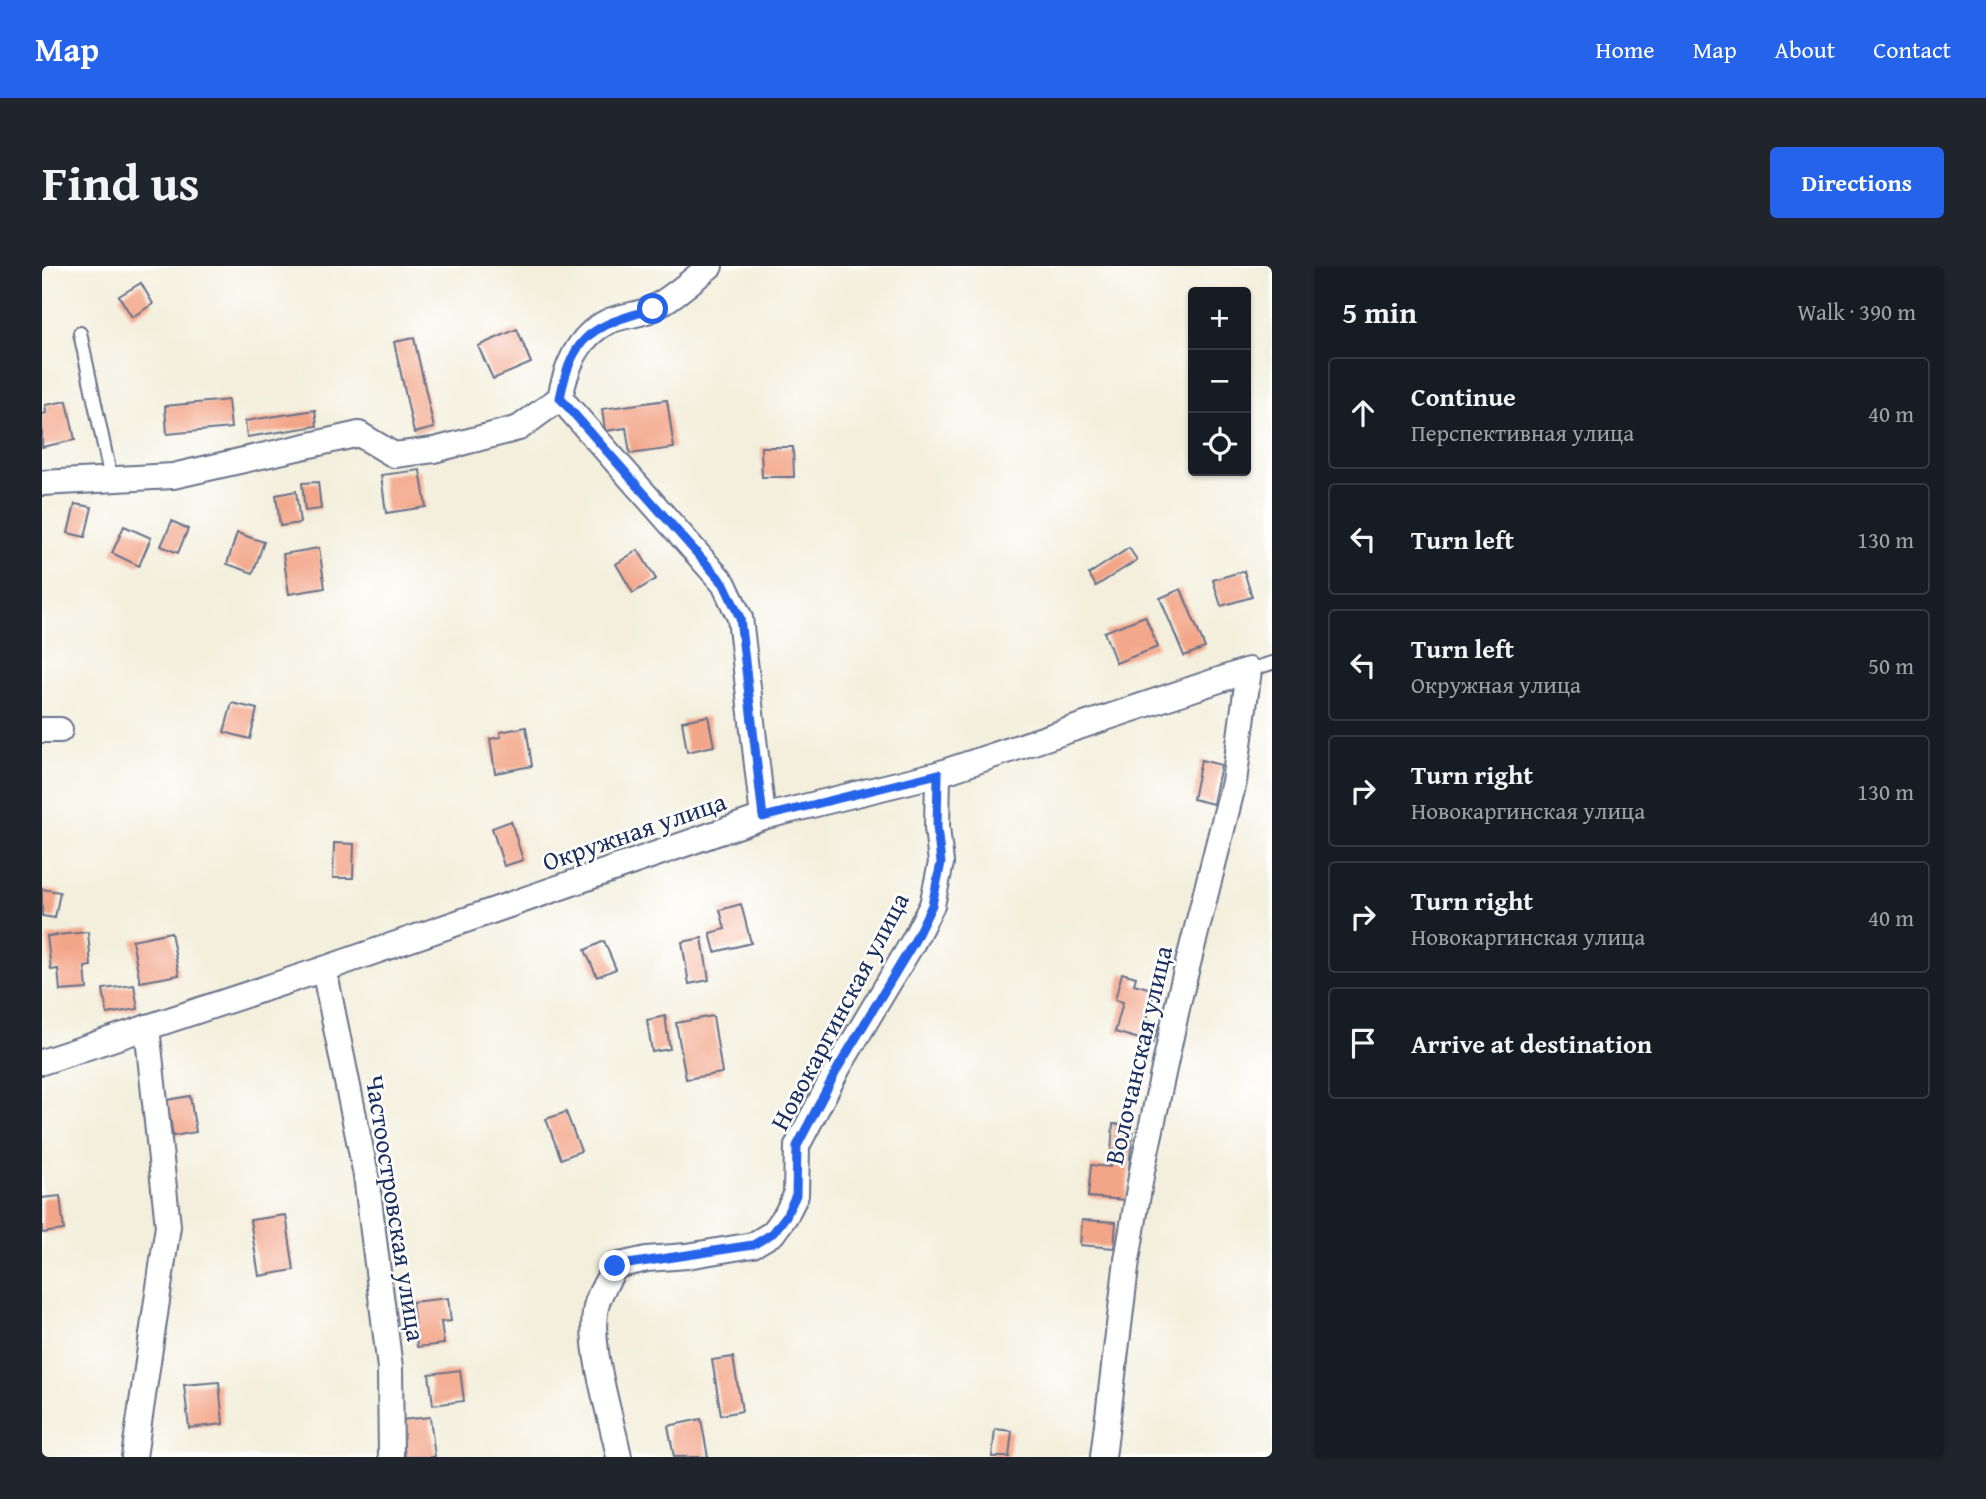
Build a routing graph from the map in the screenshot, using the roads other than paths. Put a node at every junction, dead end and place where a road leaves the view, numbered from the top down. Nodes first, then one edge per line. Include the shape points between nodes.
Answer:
1 (710, 266) edge
2 (80, 333) dead end
3 (560, 398) junction
4 (111, 479) junction
5 (42, 484) edge
6 (1260, 666) edge
7 (938, 774) junction
8 (763, 817) junction
9 (324, 969) junction
10 (147, 1027) junction
11 (42, 1062) edge
12 (134, 1457) edge
13 (391, 1457) edge
14 (619, 1457) edge
15 (1103, 1457) edge

1 - 3 street via 653,309 606,323 587,337 574,352
2 - 4 lane
3 - 4 street via 519,428 434,450 394,455 359,434 173,476
3 - 8 street via 724,584 740,618
4 - 5 street
6 - 7 street, Окружная улица
6 - 15 street, Волочанская улица via 1142,1171
7 - 8 street, Окружная улица
7 - 14 street, Новокаргинская улица via 941,863 932,905 797,1146 796,1195 786,1216 773,1233 753,1245 615,1266 597,1302 595,1328 603,1395
8 - 9 street, Окружная улица
9 - 10 street, Окружная улица
9 - 13 street, Частоостровская улица via 366,1175 390,1368
10 - 11 street, Окружная улица
10 - 12 street via 169,1226

